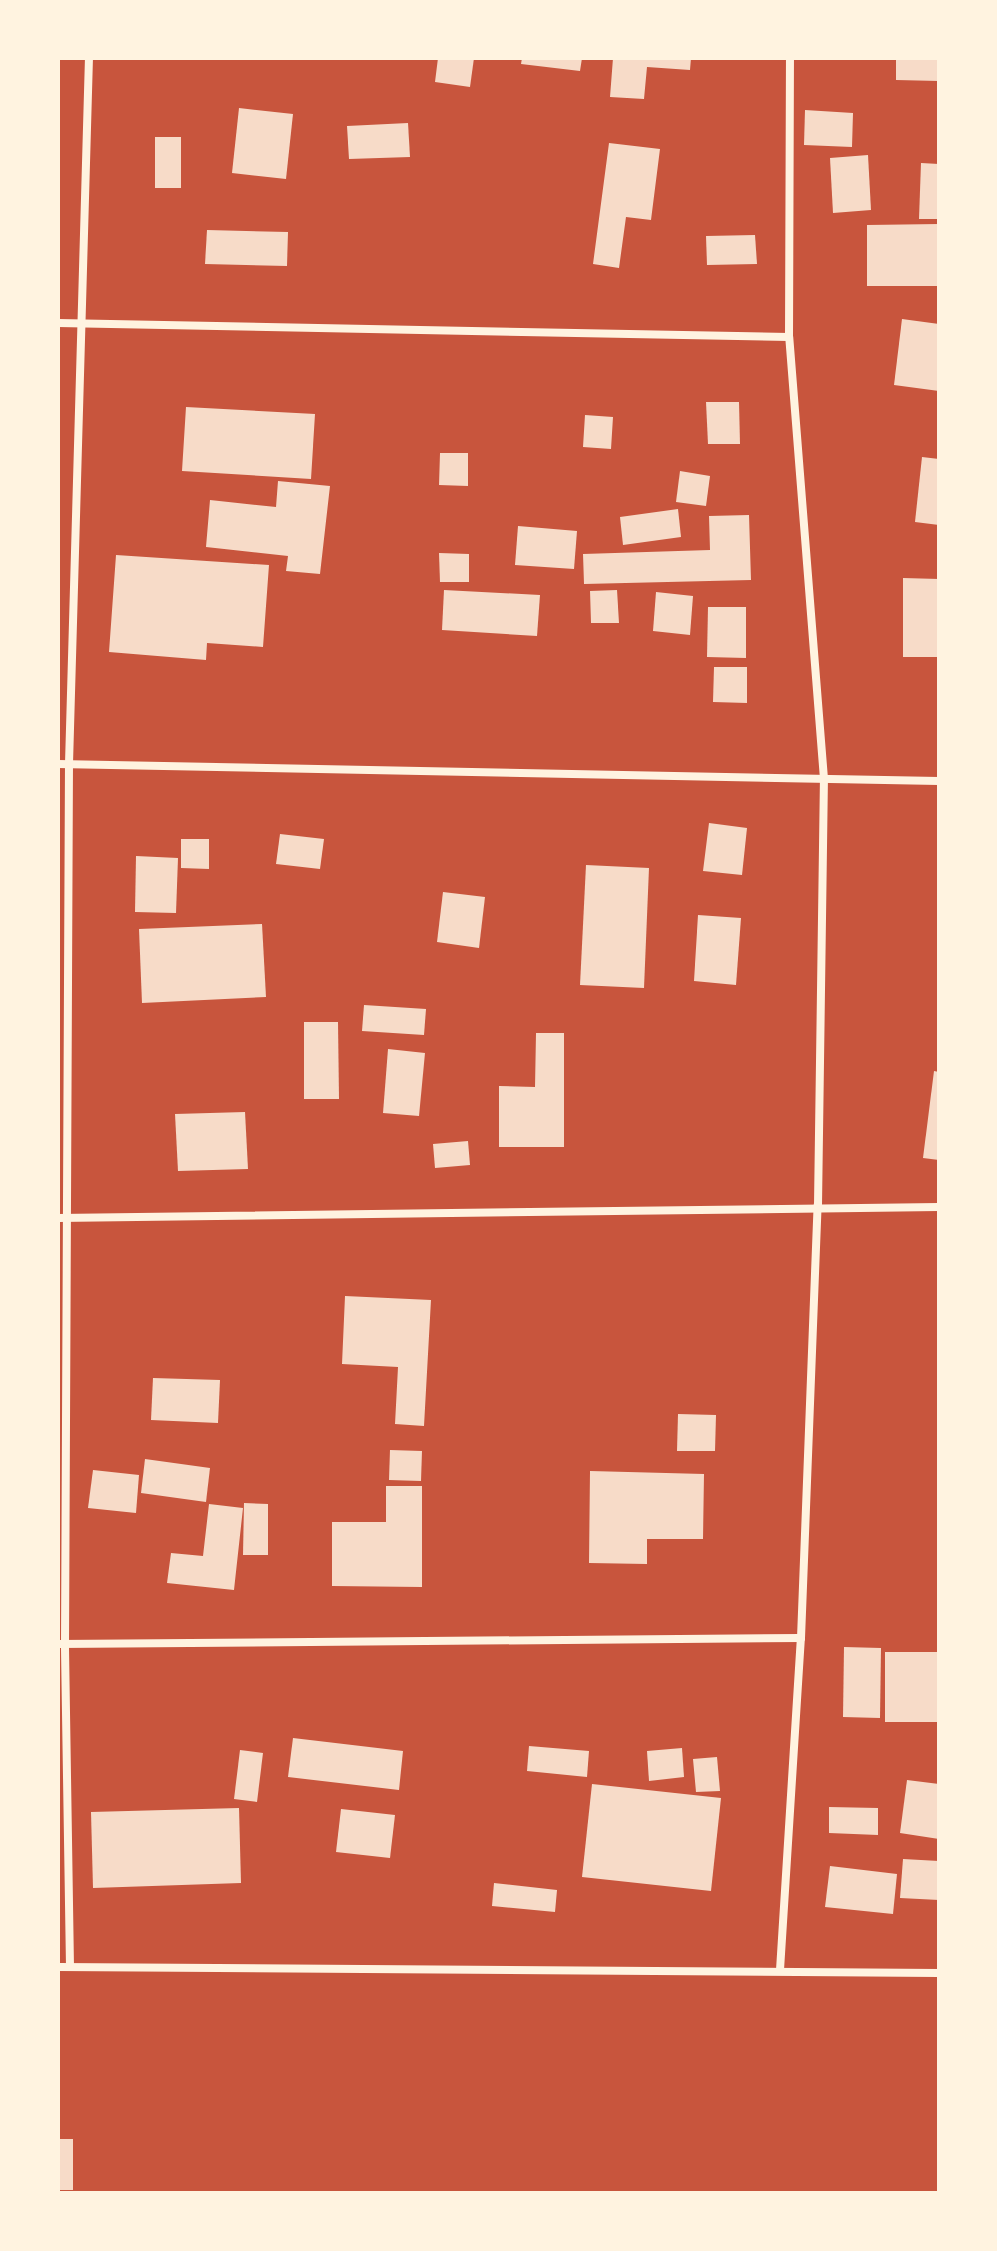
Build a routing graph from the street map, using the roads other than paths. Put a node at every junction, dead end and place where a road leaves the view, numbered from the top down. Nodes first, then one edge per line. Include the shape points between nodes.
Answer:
1 (89, 58) edge
2 (790, 58) edge
3 (58, 323) edge
4 (80, 323) junction
5 (789, 337) junction
6 (58, 764) edge
7 (69, 764) junction
8 (824, 779) junction
9 (939, 781) edge
10 (818, 1205) junction
11 (939, 1207) edge
12 (58, 1218) edge
13 (70, 1218) junction
14 (801, 1638) junction
15 (61, 1644) edge
16 (58, 1967) edge
17 (70, 1967) junction
18 (780, 1970) junction
19 (939, 1973) edge

1 - 4 street
2 - 5 street
3 - 4 street
4 - 5 street
4 - 7 street
5 - 8 street
6 - 7 street
7 - 8 street
7 - 13 street
8 - 9 street
8 - 10 street
10 - 11 street
10 - 13 street
10 - 14 street
12 - 13 street
13 - 15 street
14 - 15 street
14 - 18 street
15 - 17 street
16 - 17 street
17 - 18 street
18 - 19 street

